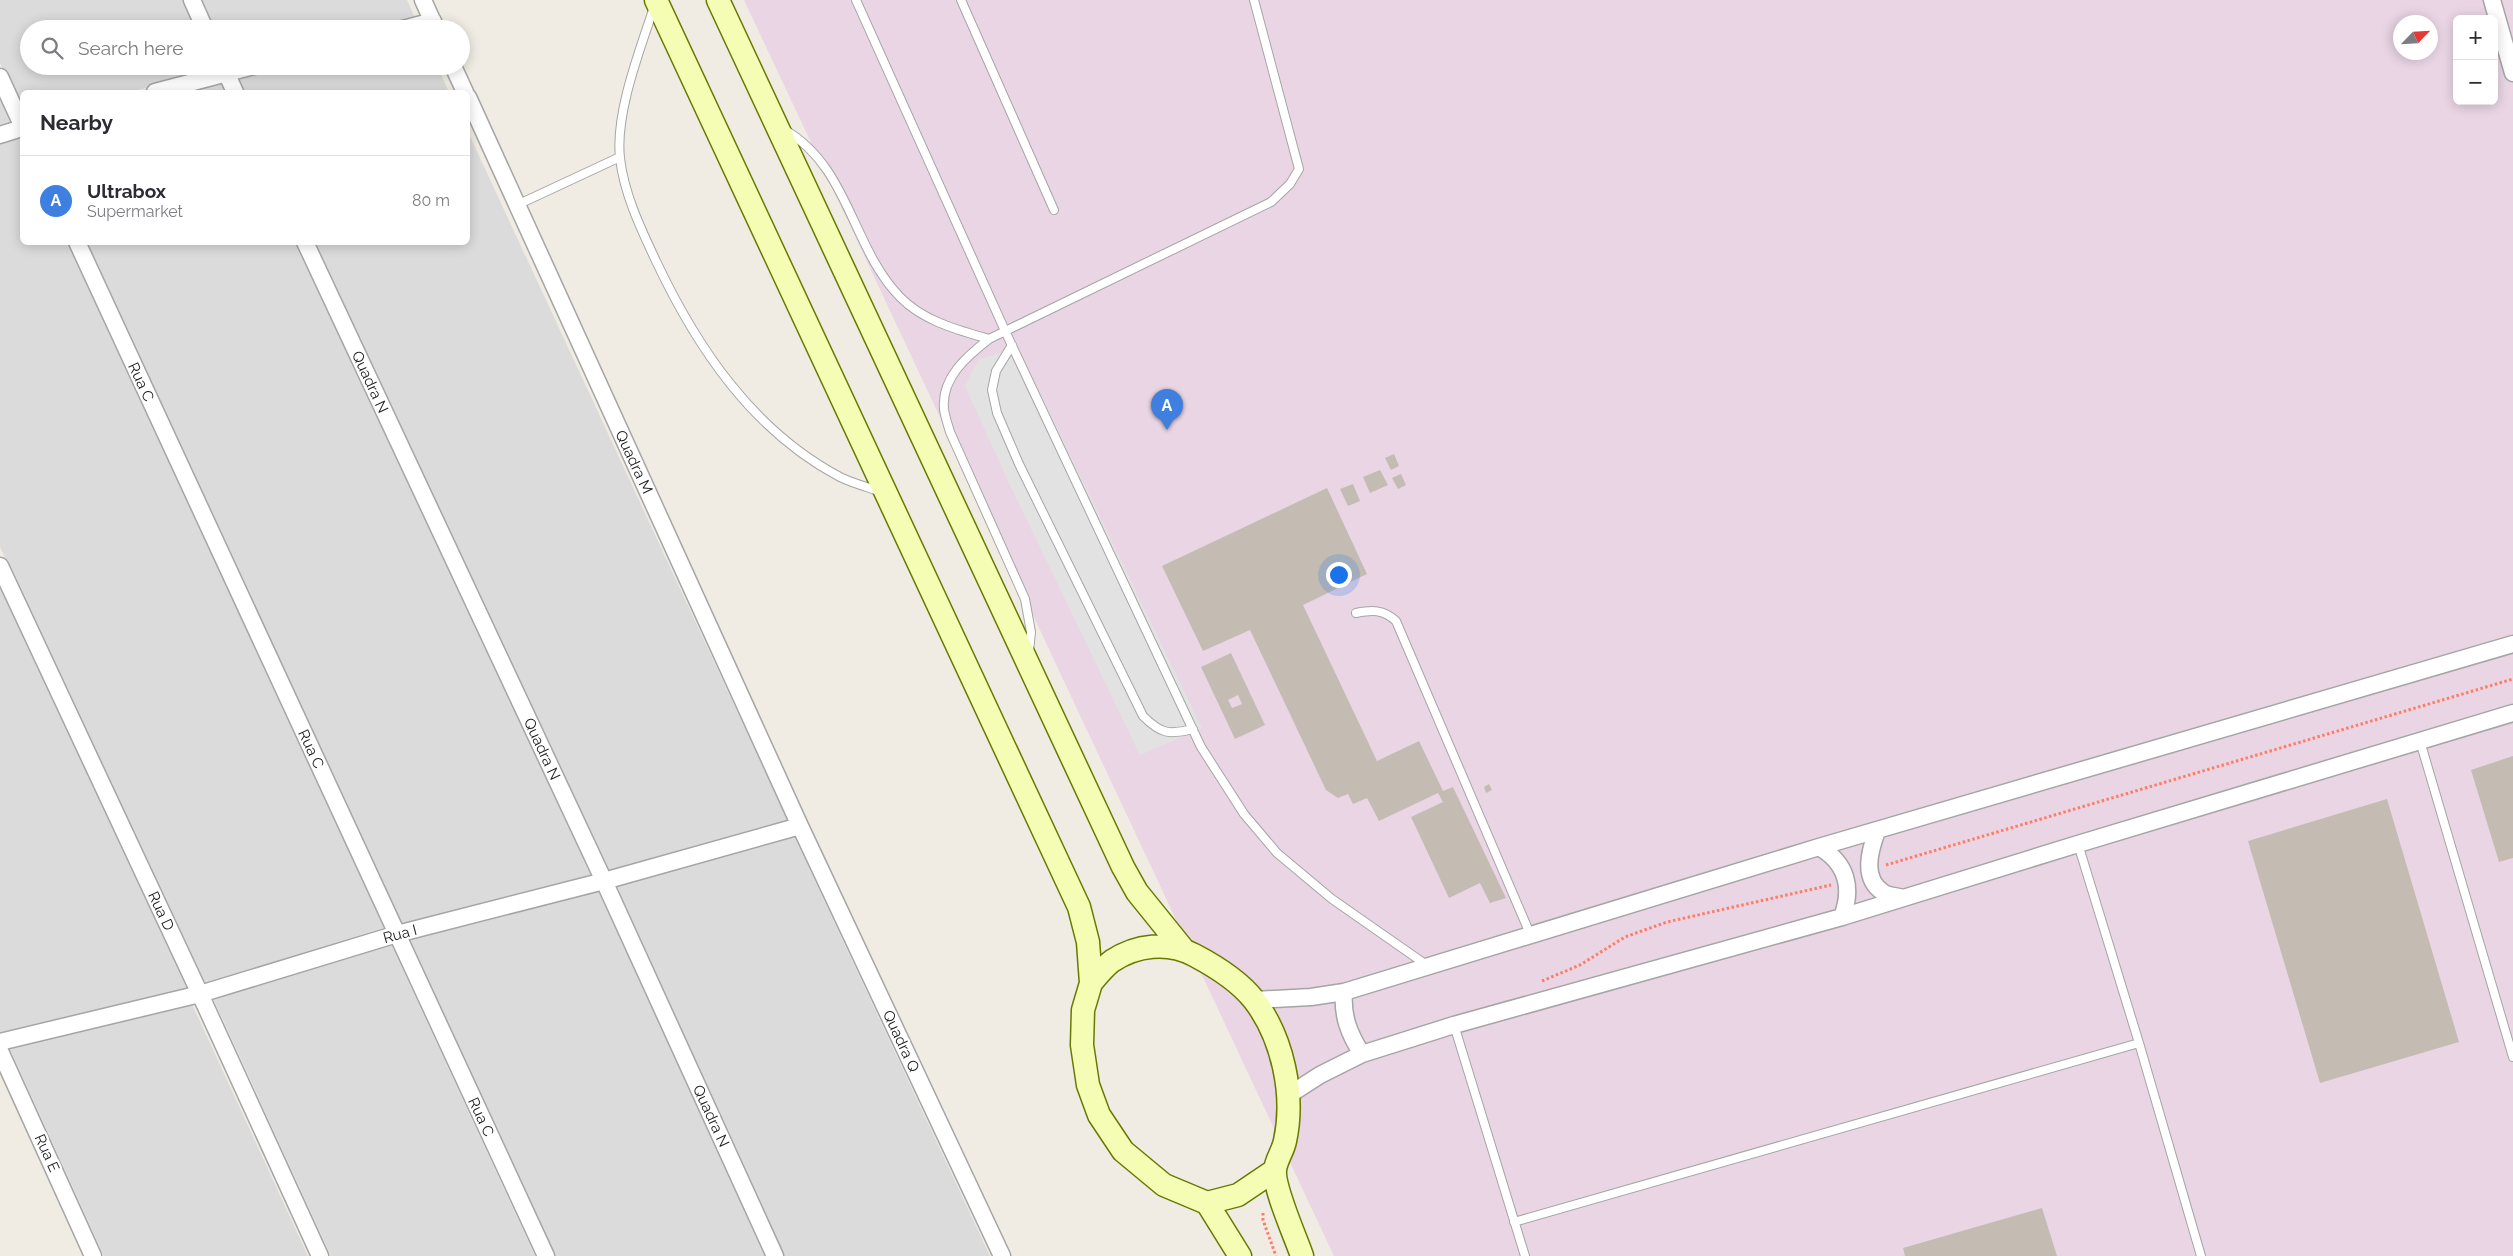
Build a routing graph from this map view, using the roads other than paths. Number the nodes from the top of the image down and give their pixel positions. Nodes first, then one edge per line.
1 (192, 0) edge
2 (423, 0) edge
3 (656, 0) edge
4 (718, 0) edge
5 (856, 0) edge
6 (961, 0) edge
7 (1254, 0) edge
8 (2492, 0) edge
9 (201, 20) edge
10 (433, 20) edge
11 (2513, 73) edge
12 (208, 75) edge
13 (226, 75) edge
14 (457, 75) edge
15 (0, 76) edge
16 (161, 90) edge
17 (234, 90) edge
18 (464, 90) edge
19 (470, 101) edge
20 (20, 121) edge
21 (775, 124) junction
22 (20, 127) edge
23 (0, 135) edge
24 (620, 157) junction
25 (517, 205) junction
26 (1054, 210) dead end
27 (78, 245) edge
28 (306, 245) edge
29 (1006, 333) junction
30 (989, 340) junction
31 (1012, 345) junction
32 (886, 494) junction
33 (0, 566) edge
34 (1356, 613) dead end
35 (2513, 644) edge
36 (1027, 666) junction
37 (2513, 713) edge
38 (1193, 729) junction
39 (2420, 741) junction
40 (800, 826) junction
41 (1877, 831) junction
42 (2078, 844) junction
43 (1819, 847) junction
44 (604, 881) junction
45 (1903, 898) junction
46 (1842, 917) junction
47 (397, 934) junction
48 (1531, 936) junction
49 (1183, 949) junction
50 (1430, 967) junction
51 (1091, 983) junction
52 (1344, 992) junction
53 (200, 994) junction
54 (1254, 1000) junction
55 (1454, 1026) junction
56 (0, 1042) edge
57 (2139, 1043) junction
58 (0, 1051) edge
59 (1362, 1054) junction
60 (2513, 1056) edge
61 (1289, 1095) junction
62 (1274, 1170) junction
63 (1207, 1203) junction
64 (1514, 1222) junction
65 (93, 1256) edge
66 (320, 1256) edge
67 (546, 1256) edge
68 (775, 1256) edge
69 (1002, 1256) edge
70 (1240, 1256) edge
71 (1302, 1256) edge
72 (1524, 1256) edge
73 (2201, 1256) edge

1 - 9 street
2 - 10 street
3 - 24 lane
3 - 32 main road
4 - 21 main road
5 - 29 lane
6 - 26 lane
7 - 29 lane
8 - 11 street
12 - 16 street
13 - 17 street
14 - 18 street
15 - 20 street
19 - 25 street, Quadra M
21 - 30 lane
21 - 36 main road
22 - 23 street
24 - 25 lane
24 - 32 lane
25 - 40 street, Quadra M
27 - 47 street, Rua C
28 - 44 street, Quadra N
29 - 30 lane
29 - 31 lane
30 - 36 lane
31 - 38 lane
31 - 38 lane
32 - 51 main road
33 - 53 street, Rua D
34 - 48 lane
35 - 41 street
36 - 49 main road
37 - 39 street
38 - 50 lane
39 - 42 street
39 - 60 lane
40 - 44 street, Rua I
40 - 69 street, Quadra Q
41 - 43 street
41 - 45 street
42 - 45 street
42 - 57 lane
43 - 46 street
43 - 48 street
44 - 47 street, Rua I
44 - 68 street, Quadra N
45 - 46 street
46 - 55 street
47 - 53 street, Rua I
47 - 67 street, Rua C
48 - 50 street
49 - 51 main road
49 - 54 main road
50 - 52 street
51 - 63 main road
52 - 54 street
52 - 59 street
53 - 56 street, Rua I
53 - 66 street, Rua D
54 - 61 main road
55 - 59 street
55 - 64 lane
57 - 64 lane
57 - 73 lane
58 - 65 street, Rua E
59 - 61 street
61 - 62 main road
62 - 63 main road
62 - 71 main road
63 - 70 main road
64 - 72 lane

